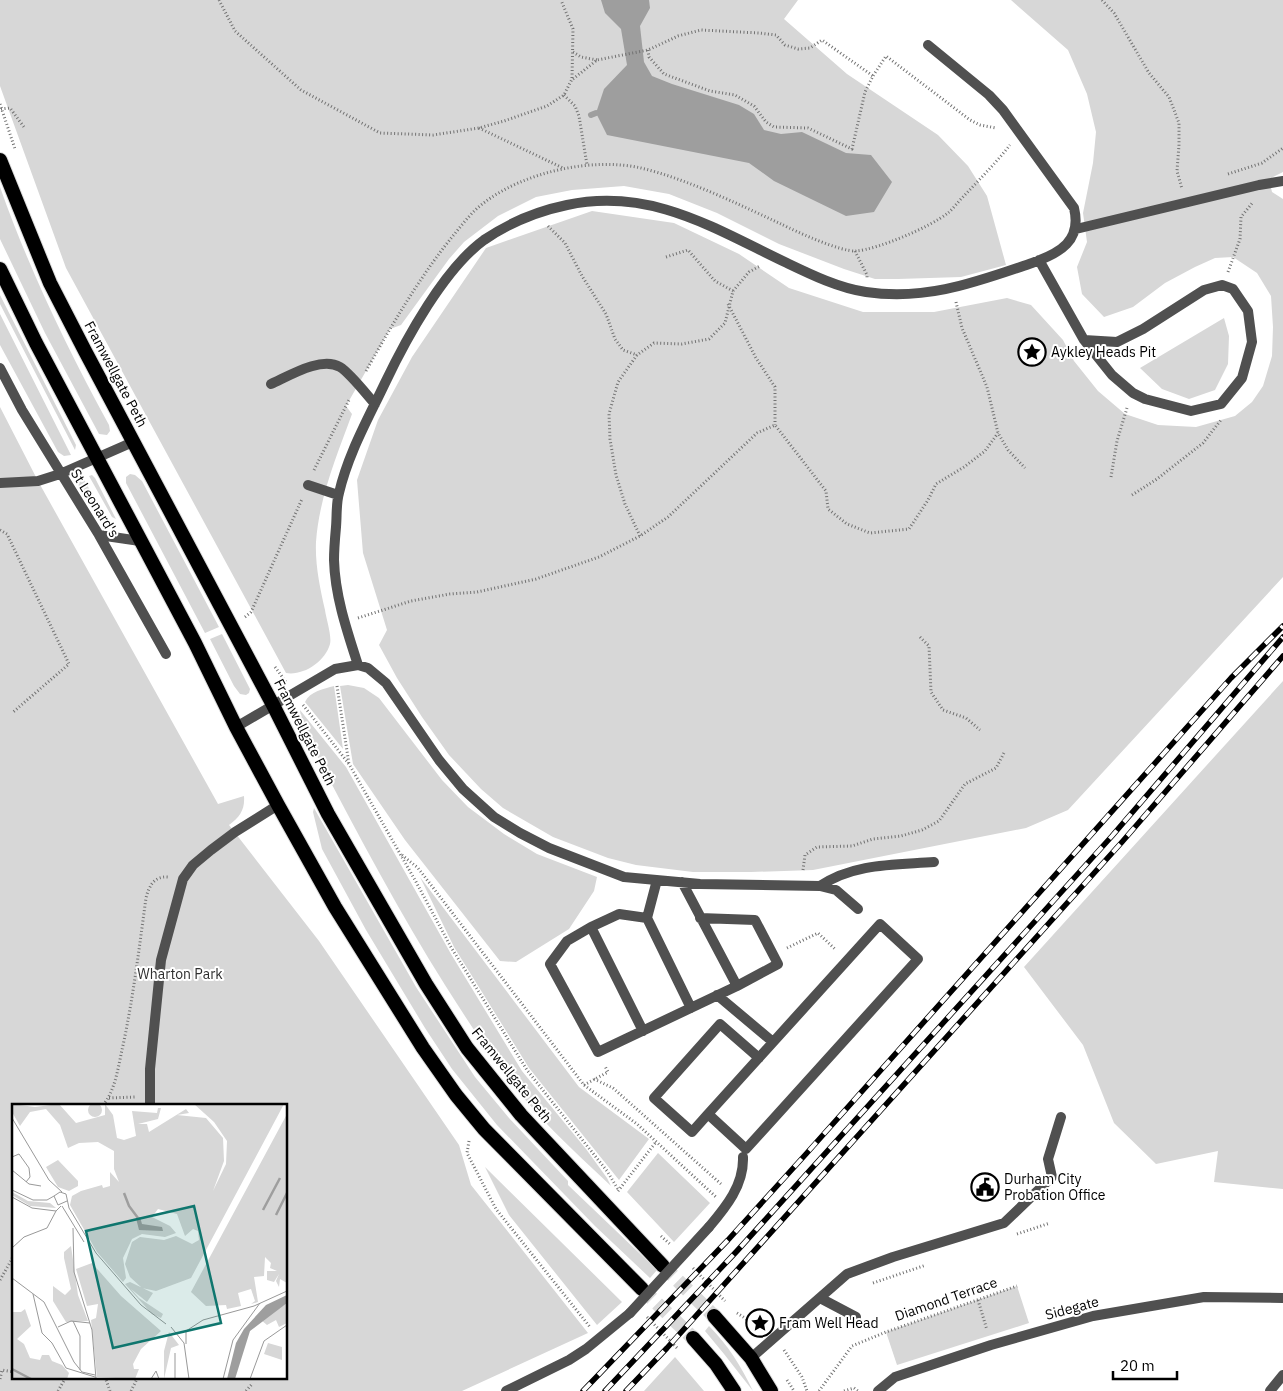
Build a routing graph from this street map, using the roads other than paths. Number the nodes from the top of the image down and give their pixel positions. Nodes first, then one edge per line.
1 (928, 45) dead end
2 (0, 160) edge
3 (1283, 181) edge
4 (1076, 229) junction
5 (1039, 260) junction
6 (0, 269) edge
7 (1084, 340) junction
8 (0, 368) edge
9 (271, 384) dead end
10 (375, 404) junction
11 (133, 442) junction
12 (96, 458) junction
13 (60, 474) junction
14 (0, 483) edge
15 (308, 485) road end
16 (338, 495) junction
17 (99, 535) junction
18 (140, 541) junction
19 (166, 654) dead end
20 (358, 665) junction
21 (273, 705) junction
22 (236, 727) junction
23 (278, 805) junction
24 (934, 862) dead end
25 (657, 880) junction
26 (682, 882) junction
27 (820, 886) junction
28 (858, 909) dead end
29 (647, 918) junction
30 (700, 918) junction
31 (591, 928) junction
32 (736, 986) junction
33 (717, 995) junction
34 (691, 1008) junction
35 (644, 1031) junction
36 (773, 1042) junction
37 (759, 1058) junction
38 (150, 1104) edge
39 (708, 1114) junction
40 (1061, 1117) dead end
41 (743, 1157) dead end
42 (663, 1266) tunnel mouth
43 (642, 1289) tunnel mouth
44 (820, 1298) junction
45 (1283, 1298) edge
46 (714, 1316) tunnel mouth
47 (856, 1317) dead end
48 (693, 1338) tunnel mouth
49 (750, 1358) junction
50 (1283, 1375) edge
51 (506, 1391) edge
52 (734, 1391) edge
53 (770, 1391) edge
54 (878, 1391) edge
55 (1270, 1391) edge

1 - 4 street
2 - 11 highway, Framwellgate Peth
3 - 4 street
4 - 5 street
5 - 7 street
5 - 10 street
6 - 12 highway
7 - 7 street
8 - 13 street, St Leonard's
9 - 10 street
10 - 16 street
11 - 12 street
11 - 21 highway, Framwellgate Peth
12 - 13 street
12 - 18 highway
13 - 14 street
13 - 17 street, St Leonard's
15 - 16 street
16 - 20 street
17 - 18 street
17 - 19 street, St Leonard's
18 - 22 highway
20 - 21 street
20 - 25 street
21 - 22 street
21 - 42 highway, Framwellgate Peth
22 - 23 highway
23 - 38 street
23 - 43 highway
24 - 27 street
25 - 26 street
25 - 29 street
26 - 27 street
26 - 30 street
27 - 28 street
29 - 31 street
29 - 34 street
30 - 32 street
30 - 32 street
31 - 35 street
31 - 35 street
32 - 33 street
33 - 34 street
33 - 36 street
34 - 35 street
36 - 37 street
36 - 39 street
37 - 39 street
37 - 39 street
40 - 44 street
41 - 51 street, bridge
44 - 47 street
44 - 49 street
45 - 54 street, Sidegate
46 - 49 highway
48 - 52 highway
49 - 53 highway
50 - 55 street

